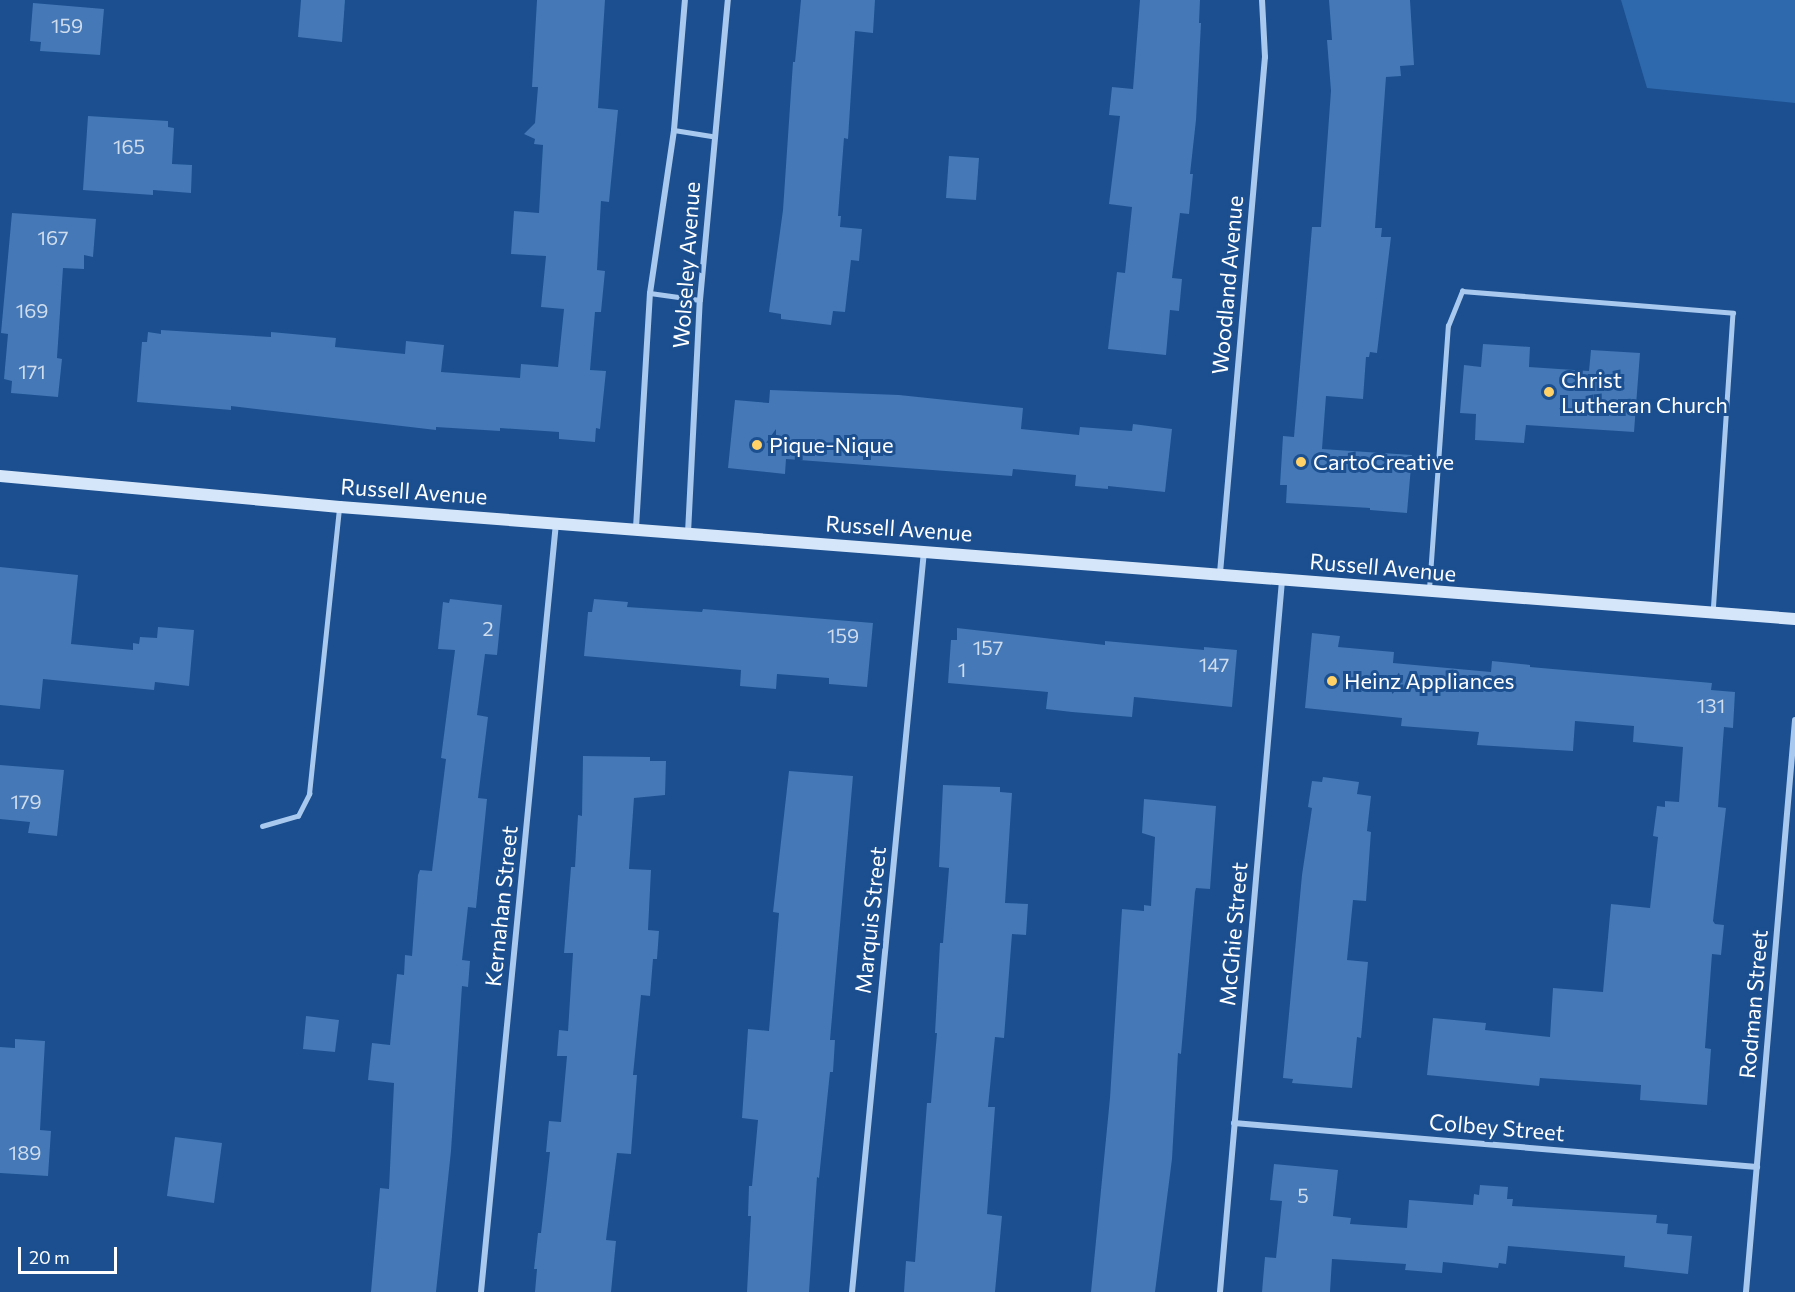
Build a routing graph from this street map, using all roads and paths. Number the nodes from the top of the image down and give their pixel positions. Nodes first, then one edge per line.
1 (685, 0) edge
2 (728, 0) edge
3 (1262, 0) edge
4 (674, 130) junction
5 (713, 136) junction
6 (650, 293) junction
7 (700, 300) junction
8 (0, 476) edge
9 (339, 507) junction
10 (556, 523) junction
11 (636, 528) junction
12 (688, 533) junction
13 (924, 550) junction
14 (1220, 573) junction
15 (1282, 580) junction
16 (1428, 592) junction
17 (1713, 612) junction
18 (1795, 619) edge
19 (1795, 720) edge
20 (262, 826) dead end
21 (1234, 1123) junction
22 (1757, 1167) junction
23 (481, 1292) edge
24 (852, 1292) edge
25 (1220, 1292) edge
26 (1746, 1292) edge

1 - 4 street, Wolseley Avenue
2 - 5 street, Wolseley Avenue
3 - 14 street, Woodland Avenue
4 - 5 lane
4 - 6 street, Wolseley Avenue
5 - 7 street, Wolseley Avenue
6 - 7 lane
6 - 11 street, Wolseley Avenue
7 - 12 street, Wolseley Avenue
8 - 9 street, Russell Avenue
9 - 10 street, Russell Avenue
9 - 20 lane
10 - 11 street, Russell Avenue
10 - 23 street, Kernahan Street
11 - 12 street, Russell Avenue
12 - 13 street, Russell Avenue
13 - 14 street, Russell Avenue
13 - 24 street, Marquis Street
14 - 15 street, Russell Avenue
15 - 16 street, Russell Avenue
15 - 21 street, McGhie Street
16 - 17 street, Russell Avenue
16 - 17 lane
17 - 18 street, Russell Avenue
19 - 22 street, Rodman Street
21 - 22 street, Colbey Street
21 - 25 street, McGhie Street
22 - 26 street, Rodman Street

